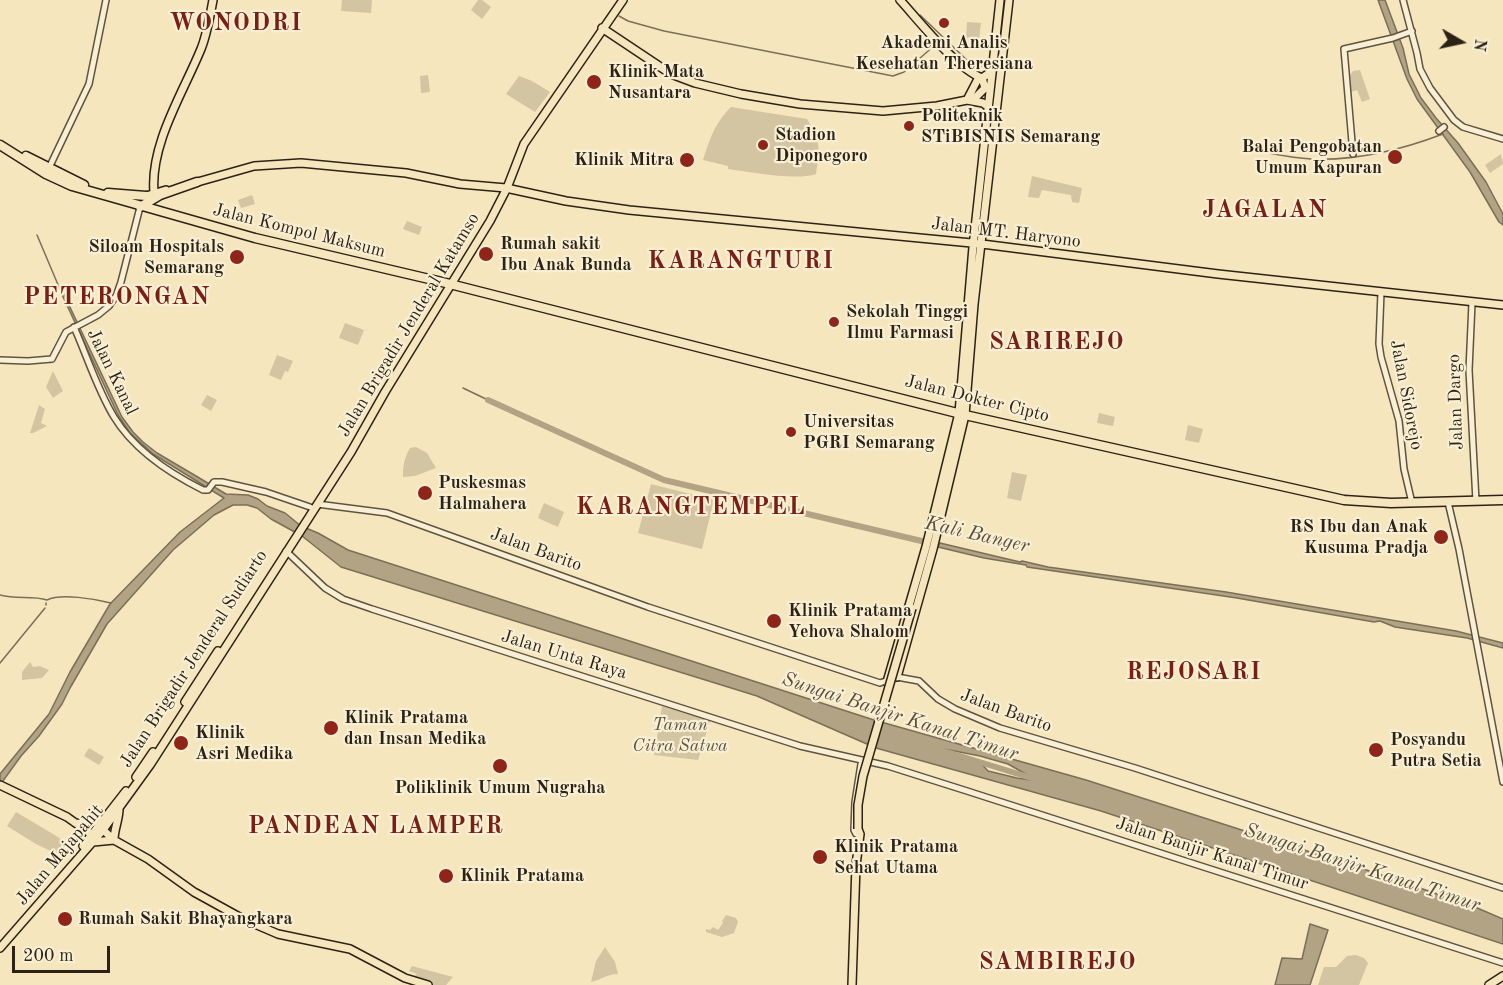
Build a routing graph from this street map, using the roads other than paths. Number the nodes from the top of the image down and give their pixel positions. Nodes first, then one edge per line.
1 (106, 0) edge
2 (213, 0) edge
3 (624, 0) edge
4 (900, 0) edge
5 (1000, 0) edge
6 (1009, 0) edge
7 (1402, 0) edge
8 (601, 31) junction
9 (1412, 31) junction
10 (991, 72) junction
11 (981, 78) junction
12 (987, 88) junction
13 (970, 100) junction
14 (987, 106) junction
15 (1503, 139) edge
16 (0, 140) edge
17 (0, 145) edge
18 (1353, 154) dead end
19 (47, 171) junction
20 (197, 182) joint
21 (507, 188) junction
22 (123, 195) junction
23 (150, 200) junction
24 (140, 207) junction
25 (984, 228) junction
26 (974, 241) junction
27 (982, 244) junction
28 (990, 245) junction
29 (450, 286) junction
30 (1381, 292) junction
31 (1472, 303) junction
32 (1503, 305) edge
33 (75, 326) junction
34 (0, 360) edge
35 (962, 414) junction
36 (370, 418) junction
37 (1503, 500) edge
38 (1476, 501) junction
39 (1448, 502) junction
40 (1412, 503) junction
41 (336, 507) junction
42 (314, 509) junction
43 (290, 543) junction
44 (286, 551) junction
45 (913, 605) junction
46 (897, 677) junction
47 (887, 682) junction
48 (190, 699) junction
49 (860, 762) junction
50 (873, 766) junction
51 (1503, 782) edge
52 (0, 785) edge
53 (119, 809) junction
54 (105, 819) junction
55 (76, 824) junction
56 (101, 828) junction
57 (858, 832) junction
58 (94, 838) junction
59 (114, 840) junction
60 (84, 844) junction
61 (1503, 888) edge
62 (43, 896) junction
63 (0, 941) edge
64 (0, 948) edge
65 (1503, 963) edge
66 (1503, 976) edge
67 (1503, 980) edge
68 (428, 985) edge
69 (852, 985) edge
70 (1489, 985) edge
71 (1496, 985) edge

1 - 19 street
2 - 23 main road
3 - 8 main road, Jalan Brigadir Jenderal Katamso
4 - 11 main road
5 - 10 main road
6 - 25 main road
7 - 9 street
8 - 13 main road
8 - 21 main road, Jalan Brigadir Jenderal Katamso
9 - 15 street
9 - 18 street
10 - 11 main road
10 - 12 main road
11 - 12 main road
11 - 13 main road
12 - 13 main road
12 - 14 main road
13 - 14 main road
14 - 26 main road
16 - 19 highway
17 - 19 highway
19 - 22 highway
19 - 24 highway, Jalan Kompol Maksum
20 - 21 main road, Jalan MT. Haryono
20 - 23 highway
21 - 26 main road, Jalan MT. Haryono
21 - 29 main road, Jalan Brigadir Jenderal Katamso
22 - 23 highway
22 - 24 highway
23 - 24 highway, Jalan Kompol Maksum
23 - 29 highway, Jalan Kompol Maksum
24 - 33 street
25 - 27 main road
25 - 28 main road
26 - 27 main road, Jalan MT. Haryono
26 - 35 main road
27 - 28 main road, Jalan MT. Haryono
27 - 35 main road
28 - 30 main road, Jalan MT. Haryono
29 - 35 highway, Jalan Dokter Cipto
29 - 36 main road, Jalan Brigadir Jenderal Katamso
30 - 31 main road, Jalan MT. Haryono
30 - 40 street, Jalan Sidorejo
31 - 32 main road, Jalan MT. Haryono
31 - 38 street, Jalan Dargo
33 - 34 street
33 - 42 street, Jalan Kanal
35 - 40 highway, Jalan Dokter Cipto
35 - 45 main road
36 - 42 main road, Jalan Brigadir Jenderal Katamso
36 - 42 main road, Jalan Brigadir Jenderal Katamso
37 - 38 highway, Jalan Dokter Cipto
38 - 39 highway, Jalan Dokter Cipto
39 - 40 highway, Jalan Dokter Cipto
39 - 51 street
41 - 42 street
41 - 42 street, Jalan Kanal
41 - 47 street, Jalan Barito
42 - 43 main road, Jalan Brigadir Jenderal Sudiarto
43 - 44 main road, Jalan Brigadir Jenderal Sudiarto
43 - 48 main road, Jalan Brigadir Jenderal Sudiarto
44 - 48 main road, Jalan Brigadir Jenderal Sudiarto
44 - 49 street, Jalan Unta Raya
45 - 46 main road
45 - 47 main road
45 - 57 main road, bridge
46 - 47 street
46 - 61 street, Jalan Barito
48 - 53 main road, Jalan Brigadir Jenderal Sudiarto
48 - 54 main road, Jalan Brigadir Jenderal Sudiarto
49 - 50 street, Jalan Unta Raya
49 - 57 street
50 - 57 street
50 - 65 street, Jalan Banjir Kanal Timur
52 - 55 main road
53 - 56 main road, Jalan Majapahit
53 - 59 main road
54 - 55 main road
54 - 56 main road, Jalan Majapahit
55 - 58 main road
55 - 60 main road
56 - 58 main road, Jalan Majapahit
56 - 59 main road
57 - 69 main road
58 - 59 main road
58 - 60 main road, Jalan Majapahit
58 - 62 main road, Jalan Majapahit
59 - 68 main road
60 - 62 main road, Jalan Majapahit
62 - 63 main road, Jalan Majapahit
62 - 64 main road, Jalan Majapahit
66 - 70 main road
67 - 71 main road

